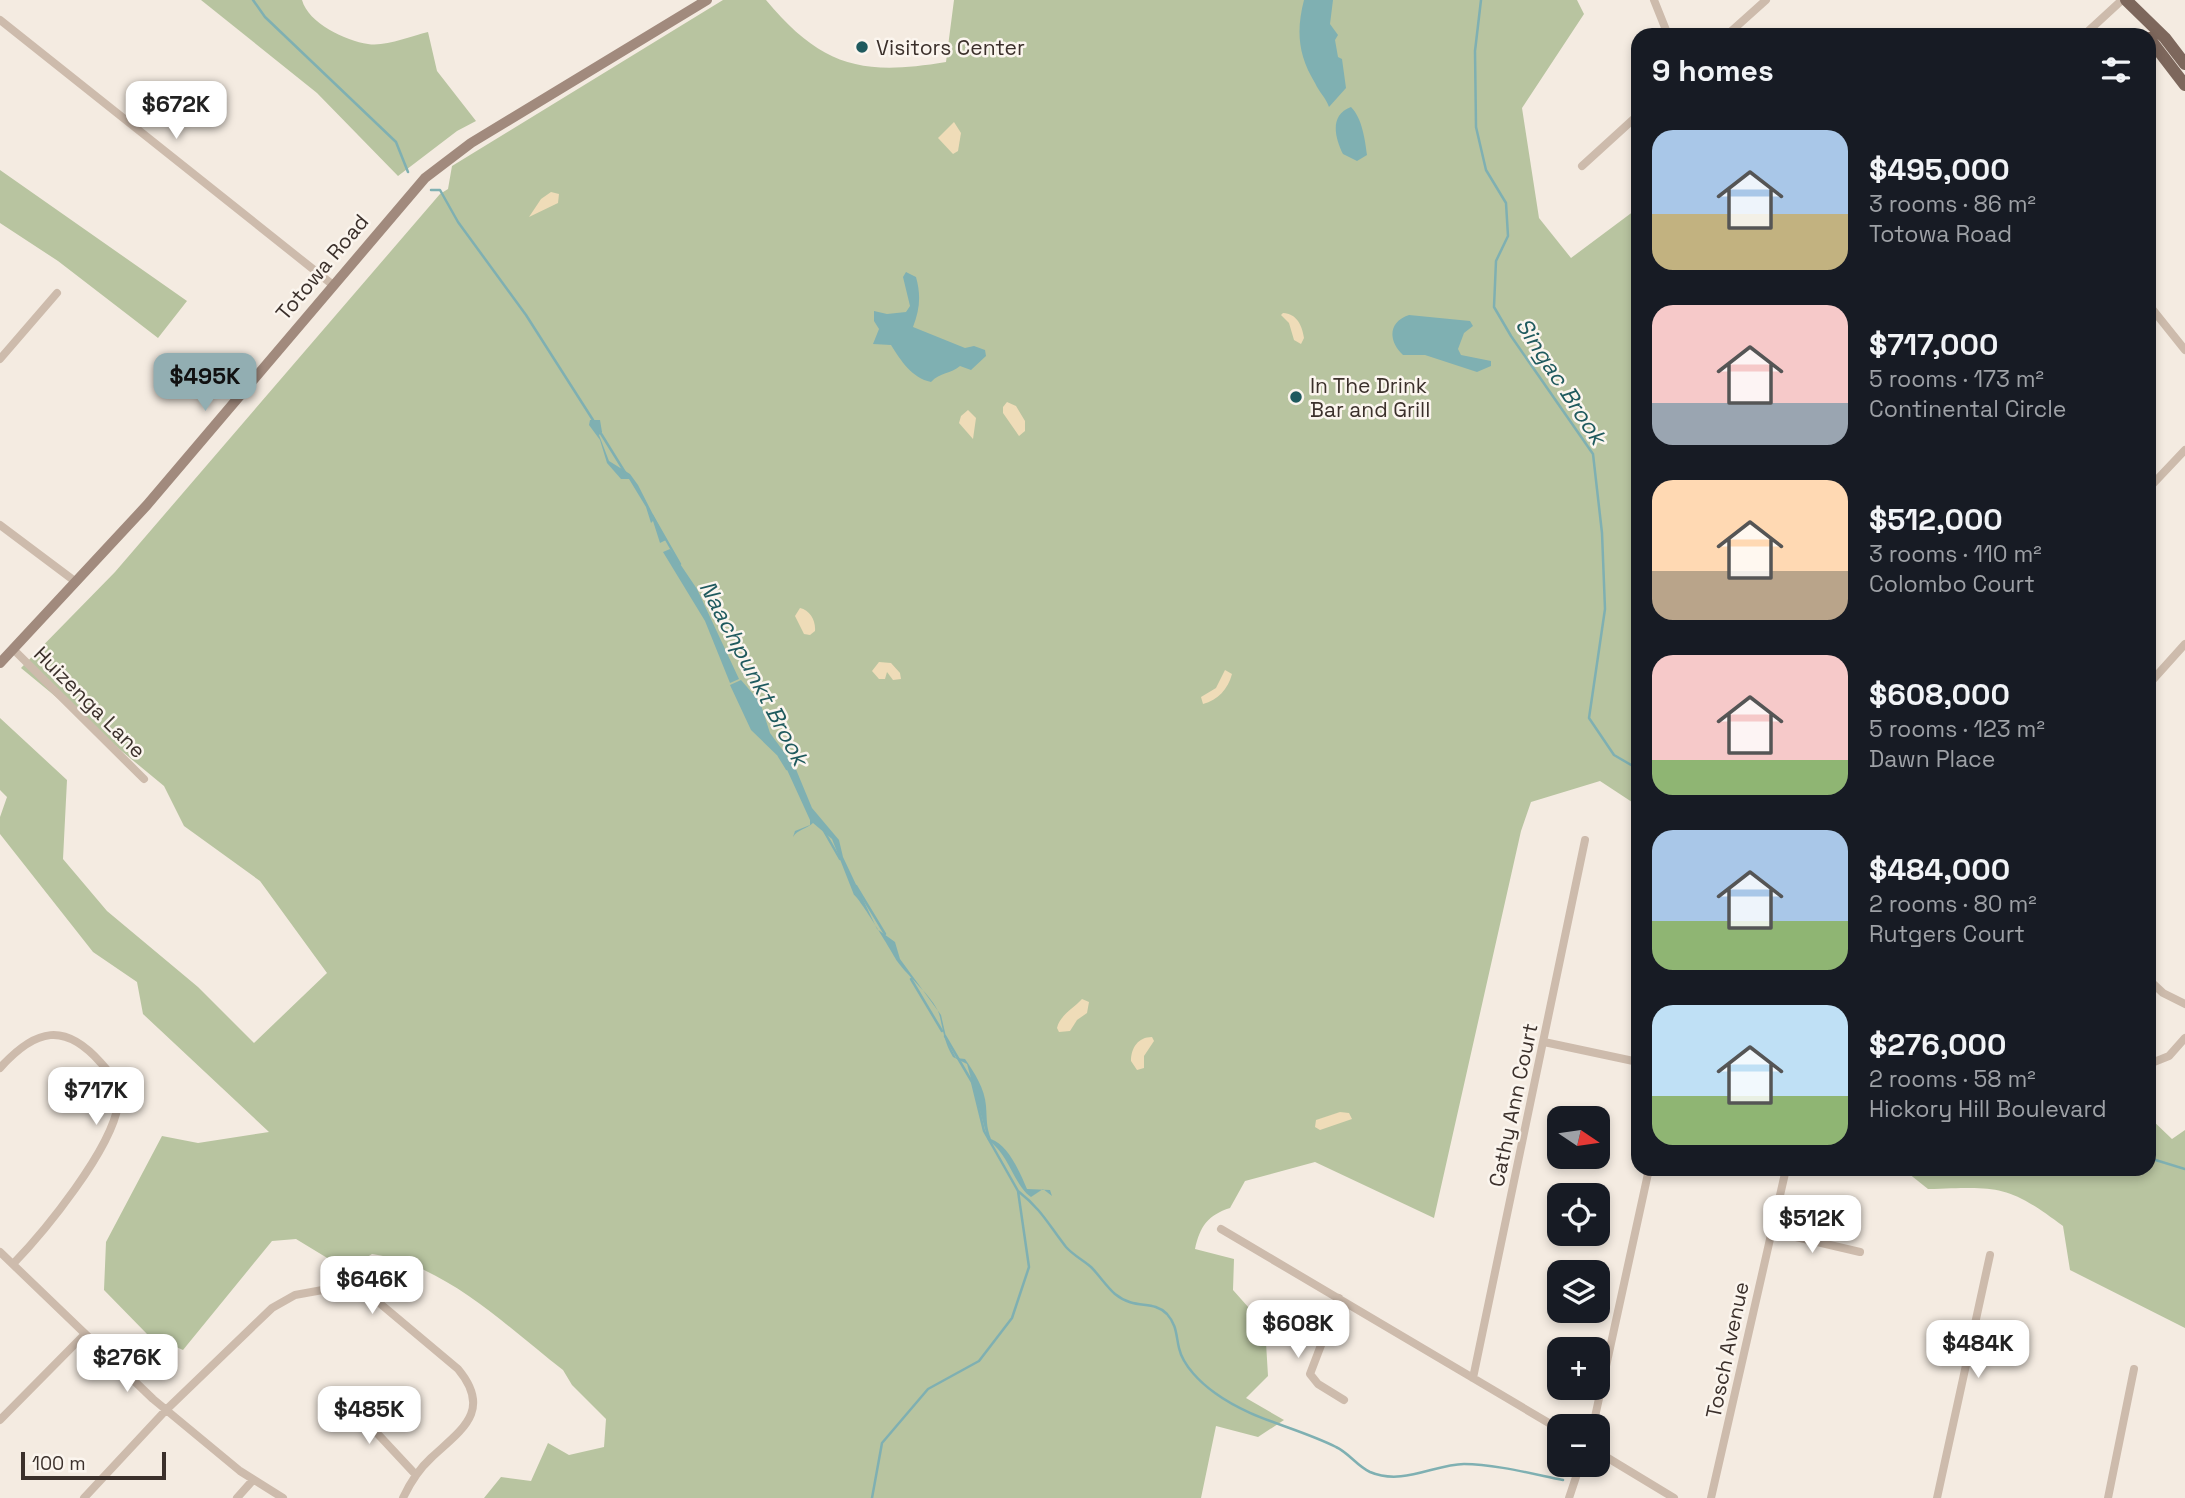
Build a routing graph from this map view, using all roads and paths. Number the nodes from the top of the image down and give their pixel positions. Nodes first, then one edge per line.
1 (707, 0) edge
2 (1654, 0) edge
3 (1766, 0) edge
4 (2124, 0) edge
5 (0, 20) edge
6 (1665, 28) edge
7 (1735, 28) edge
8 (2092, 28) edge
9 (2142, 28) edge
10 (2154, 28) edge
11 (2156, 30) edge
12 (2156, 47) edge
13 (2185, 64) edge
14 (2185, 85) edge
15 (1631, 121) edge
16 (1582, 166) dead end
17 (333, 285) junction
18 (57, 293) dead end
19 (2156, 314) edge
20 (2185, 350) edge
21 (0, 359) edge
22 (2185, 450) edge
23 (2156, 481) edge
24 (0, 525) edge
25 (76, 582) junction
26 (2185, 645) edge
27 (13, 649) junction
28 (0, 663) edge
29 (2156, 676) edge
30 (144, 779) dead end
31 (1585, 840) dead end
32 (2156, 986) edge
33 (2185, 1004) edge
34 (2185, 1038) edge
35 (1544, 1042) junction
36 (1631, 1061) edge
37 (2156, 1061) edge
38 (0, 1068) edge
39 (1647, 1176) edge
40 (1784, 1176) edge
41 (1221, 1229) dead end
42 (1770, 1231) junction
43 (0, 1252) edge
44 (1860, 1252) dead end
45 (1990, 1255) dead end
46 (13, 1265) junction
47 (1339, 1298) junction
48 (85, 1334) junction
49 (2134, 1369) dead end
50 (1473, 1378) junction
51 (1344, 1400) dead end
52 (329, 1404) dead end
53 (166, 1410) junction
54 (1596, 1414) edge
55 (0, 1420) edge
56 (1547, 1422) edge
57 (1610, 1459) edge
58 (416, 1475) junction
59 (1576, 1477) edge
60 (253, 1480) junction
61 (84, 1498) edge
62 (237, 1498) edge
63 (283, 1498) edge
64 (403, 1498) edge
65 (1569, 1498) edge
66 (1674, 1498) edge
67 (1712, 1498) edge
68 (1937, 1498) edge
69 (2108, 1498) edge

1 - 17 main road, Totowa Road
2 - 6 street
3 - 7 street
4 - 8 street
4 - 9 main road
4 - 10 main road
5 - 17 street
11 - 13 main road
12 - 14 main road
15 - 16 street
17 - 25 main road, Totowa Road
18 - 21 street
19 - 20 street
22 - 23 street
24 - 25 street
25 - 27 main road, Totowa Road
26 - 29 street
27 - 28 main road, Totowa Road
27 - 30 street, Huizenga Lane
31 - 35 street, Cathy Ann Court
32 - 33 street
34 - 37 street
35 - 36 street
35 - 50 street, Cathy Ann Court
38 - 46 street
39 - 54 street
40 - 42 street, Tosch Avenue
41 - 47 street
42 - 44 street
42 - 67 street, Tosch Avenue
43 - 46 street
45 - 68 street
46 - 48 street
47 - 50 street
47 - 51 street
48 - 53 street
48 - 55 street
49 - 69 street
50 - 56 street
52 - 58 street
53 - 58 street
53 - 60 street
53 - 61 street
57 - 66 street
58 - 64 street
59 - 65 street
60 - 62 street
60 - 63 street

